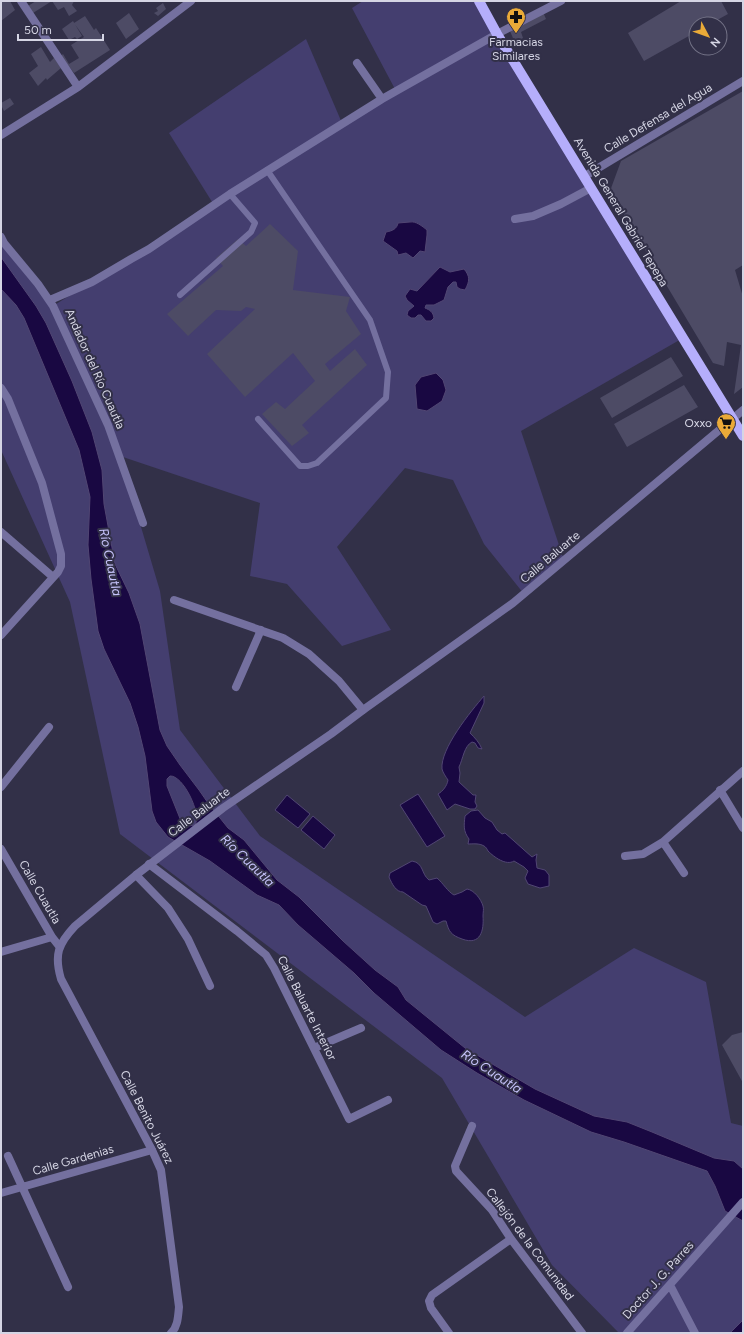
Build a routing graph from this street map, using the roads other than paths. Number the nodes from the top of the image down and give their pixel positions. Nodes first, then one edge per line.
1 (22, 1) edge
2 (191, 1) edge
3 (479, 1) edge
4 (561, 1) edge
5 (498, 34) junction
6 (357, 63) dead end
7 (743, 81) edge
8 (78, 87) junction
9 (382, 99) junction
10 (1, 135) edge
11 (267, 170) junction
12 (585, 176) junction
13 (591, 188) junction
14 (230, 194) junction
15 (515, 219) dead end
16 (1, 237) edge
17 (180, 295) dead end
18 (50, 300) junction
19 (1, 388) edge
20 (743, 410) edge
21 (258, 419) dead end
22 (733, 419) junction
23 (743, 436) edge
24 (144, 523) dead end
25 (1, 532) edge
26 (52, 577) junction
27 (174, 600) dead end
28 (261, 630) junction
29 (1, 635) edge
30 (236, 687) dead end
31 (363, 710) junction
32 (49, 727) dead end
33 (743, 771) edge
34 (1, 787) edge
35 (720, 790) junction
36 (743, 828) edge
37 (663, 842) junction
38 (1, 849) edge
39 (626, 856) dead end
40 (149, 864) junction
41 (684, 872) dead end
42 (136, 875) junction
43 (52, 937) junction
44 (59, 946) junction
45 (1, 952) edge
46 (210, 986) dead end
47 (361, 1028) dead end
48 (314, 1048) junction
49 (388, 1100) dead end
50 (472, 1126) dead end
51 (152, 1150) junction
52 (8, 1156) dead end
53 (23, 1186) junction
54 (1, 1193) edge
55 (743, 1202) edge
56 (511, 1239) junction
57 (670, 1285) junction
58 (68, 1287) dead end
59 (171, 1333) edge
60 (448, 1333) edge
61 (582, 1333) edge
62 (627, 1333) edge
63 (695, 1333) edge

1 - 8 street
2 - 8 street
3 - 5 main road, Avenida General Gabriel Tepepa
4 - 5 street
5 - 9 street
5 - 12 main road, Avenida General Gabriel Tepepa
6 - 9 street
7 - 12 street, Calle Defensa del Agua
8 - 10 street
9 - 11 street
11 - 14 street
11 - 21 lane
12 - 13 main road, Avenida General Gabriel Tepepa
13 - 15 street
13 - 22 main road, Avenida General Gabriel Tepepa
14 - 17 lane
14 - 18 street
16 - 18 street, Andador del Río Cuautla
18 - 24 street, Andador del Río Cuautla
19 - 26 street
20 - 22 street, Calle Baluarte
22 - 23 main road, Avenida General Gabriel Tepepa
22 - 31 street, Calle Baluarte
25 - 26 street
26 - 29 street
27 - 28 street
28 - 30 street
28 - 31 street
31 - 40 street, Calle Baluarte
32 - 34 street
33 - 35 street
35 - 36 street
35 - 37 street
37 - 39 street
37 - 41 street
38 - 43 street, Calle Cuautla
40 - 42 street, Calle Baluarte
40 - 48 street, Calle Baluarte Interior
42 - 44 street, Calle Baluarte
42 - 46 street
43 - 44 street, Calle Cuautla
43 - 45 street
44 - 51 street, Calle Benito Juárez
47 - 48 street
48 - 49 street, Calle Baluarte Interior
50 - 56 street, Callejón de la Comunidad
51 - 53 street, Calle Gardenias
51 - 59 street, Calle Benito Juárez
52 - 53 street
53 - 54 street, Calle Gardenias
53 - 58 street
55 - 57 street, Doctor J. G. Parres
56 - 60 street
56 - 61 street, Callejón de la Comunidad
57 - 62 street, Doctor J. G. Parres
57 - 63 street

